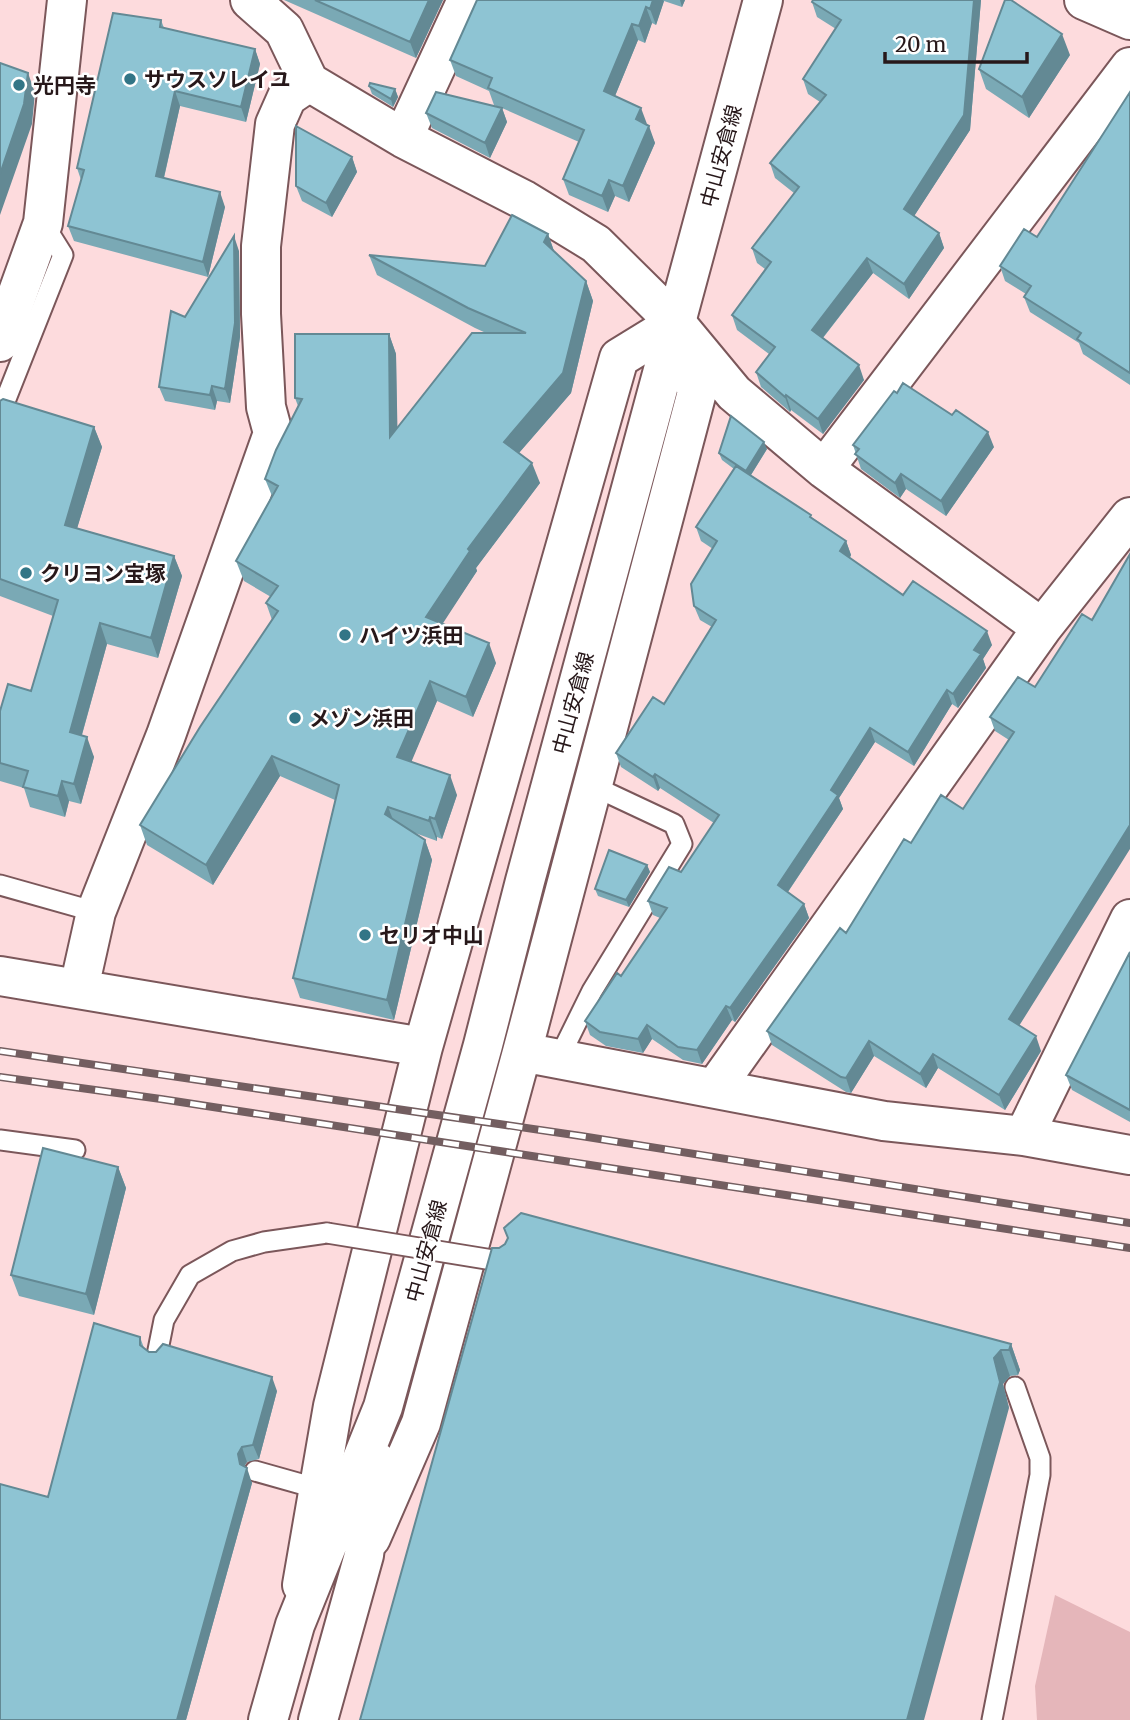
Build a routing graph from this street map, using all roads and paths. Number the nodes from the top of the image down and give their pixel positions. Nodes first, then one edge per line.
1 (67, 0) edge
2 (250, 0) edge
3 (467, 0) edge
4 (763, 0) edge
5 (1084, 0) edge
6 (1130, 20) edge
7 (1130, 68) edge
8 (309, 82) junction
9 (403, 138) junction
10 (43, 223) junction
11 (676, 323) junction
12 (2, 332) edge
13 (0, 414) edge
14 (824, 468) junction
15 (1130, 519) edge
16 (1042, 628) junction
17 (593, 786) junction
18 (0, 885) edge
19 (96, 912) junction
20 (1130, 919) edge
21 (0, 976) edge
22 (79, 988) junction
23 (423, 1047) junction
24 (540, 1055) junction
25 (715, 1088) junction
26 (1024, 1136) junction
27 (0, 1140) edge
28 (75, 1150) dead end
29 (1130, 1155) edge
30 (505, 1262) edge
31 (157, 1355) edge
32 (1015, 1387) dead end
33 (383, 1407) junction
34 (255, 1471) dead end
35 (319, 1489) junction
36 (364, 1555) junction
37 (295, 1625) junction
38 (268, 1720) edge
39 (318, 1720) edge
40 (992, 1720) edge

1 - 10 street
2 - 8 street
3 - 9 street
4 - 11 street, 中山安倉線
5 - 6 street
7 - 14 street
8 - 9 street
8 - 19 street
9 - 11 street
10 - 12 street
10 - 13 lane
11 - 14 street
11 - 17 street
11 - 23 street
11 - 33 street, 中山安倉線
14 - 16 street
15 - 16 street
16 - 25 street
17 - 24 street
17 - 24 lane
18 - 19 lane
19 - 22 street
20 - 26 street
21 - 22 street
22 - 23 street
23 - 35 street
24 - 25 street
24 - 36 street
25 - 26 street
26 - 29 street
27 - 28 lane
30 - 31 lane, bridge
32 - 40 lane
33 - 36 street, 中山安倉線
33 - 37 street, 中山安倉線
34 - 35 lane
35 - 37 street
36 - 39 street, 中山安倉線
37 - 38 street, 中山安倉線

